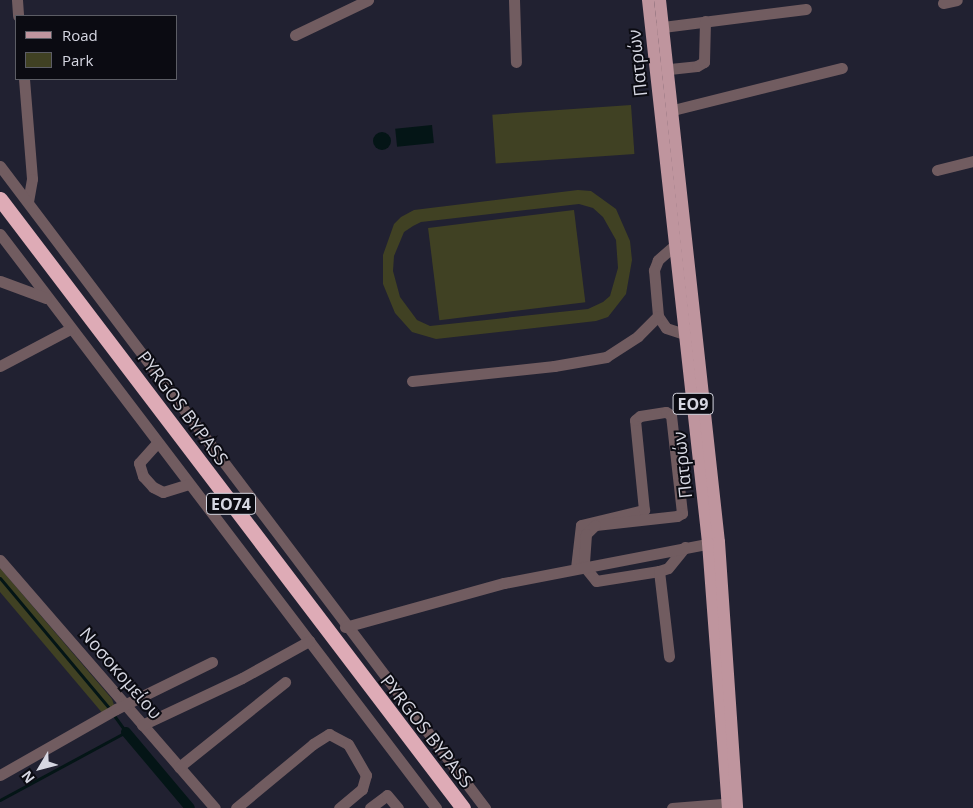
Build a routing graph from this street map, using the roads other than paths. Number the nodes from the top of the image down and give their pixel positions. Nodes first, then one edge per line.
1 (17, 0) edge
2 (368, 0) edge
3 (514, 0) edge
4 (648, 0) edge
5 (660, 0) edge
6 (956, 0) edge
7 (943, 3) dead end
8 (806, 8) dead end
9 (18, 15) edge
10 (705, 21) junction
11 (657, 28) junction
12 (295, 35) dead end
13 (516, 62) dead end
14 (842, 68) dead end
15 (662, 70) junction
16 (24, 80) edge
17 (673, 110) junction
18 (973, 161) edge
19 (0, 166) edge
20 (936, 170) dead end
21 (0, 199) edge
22 (28, 202) junction
23 (0, 234) edge
24 (675, 245) junction
25 (0, 281) edge
26 (46, 298) junction
27 (658, 316) junction
28 (70, 329) junction
29 (685, 334) junction
30 (0, 366) edge
31 (412, 381) dead end
32 (697, 393) junction
33 (157, 443) junction
34 (189, 484) junction
35 (714, 542) junction
36 (686, 547) junction
37 (0, 560) edge
38 (580, 567) junction
39 (659, 572) junction
40 (345, 627) junction
41 (309, 641) junction
42 (668, 656) dead end
43 (212, 662) dead end
44 (286, 682) dead end
45 (120, 706) junction
46 (142, 725) junction
47 (179, 767) junction
48 (0, 774) edge
49 (732, 806) edge
50 (215, 808) edge
51 (236, 808) edge
52 (339, 808) edge
53 (370, 808) edge
54 (398, 808) edge
55 (436, 808) edge
56 (463, 808) edge
57 (485, 808) edge
58 (672, 808) edge

1 - 9 street
2 - 12 street
3 - 13 street
4 - 11 main road, Πατρών / ΕΟ9
5 - 11 main road, Πατρών / ΕΟ9
6 - 7 street
8 - 10 street
10 - 11 street
10 - 15 street
11 - 15 main road, Πατρών / ΕΟ9
14 - 17 street
15 - 17 main road, Πατρών / ΕΟ9
15 - 24 main road, Πατρών / ΕΟ9
16 - 22 street
17 - 32 main road, Πατρών / ΕΟ9
18 - 20 street
19 - 22 street
21 - 56 highway, PYRGOS BYPASS / ΕΟ74
22 - 40 street
23 - 26 street
24 - 27 street
24 - 29 main road, Πατρών / ΕΟ9
25 - 26 street
26 - 28 street
27 - 29 street
27 - 31 street
28 - 30 street
28 - 33 street
29 - 32 main road, Πατρών / ΕΟ9
32 - 35 main road, Πατρών / ΕΟ9
33 - 34 street
33 - 34 street
34 - 41 street
35 - 36 street
35 - 49 main road, Πατρών / ΕΟ9
36 - 38 street
36 - 39 street
37 - 45 street, Νοσοκομείου
38 - 38 street
38 - 39 street
38 - 40 street
39 - 42 street
40 - 57 street
41 - 46 street
41 - 55 street
43 - 45 street
44 - 47 street
45 - 46 street, Νοσοκομείου
45 - 48 street
46 - 47 street, Νοσοκομείου
47 - 50 street, Νοσοκομείου
49 - 58 street
51 - 52 street
53 - 54 street

